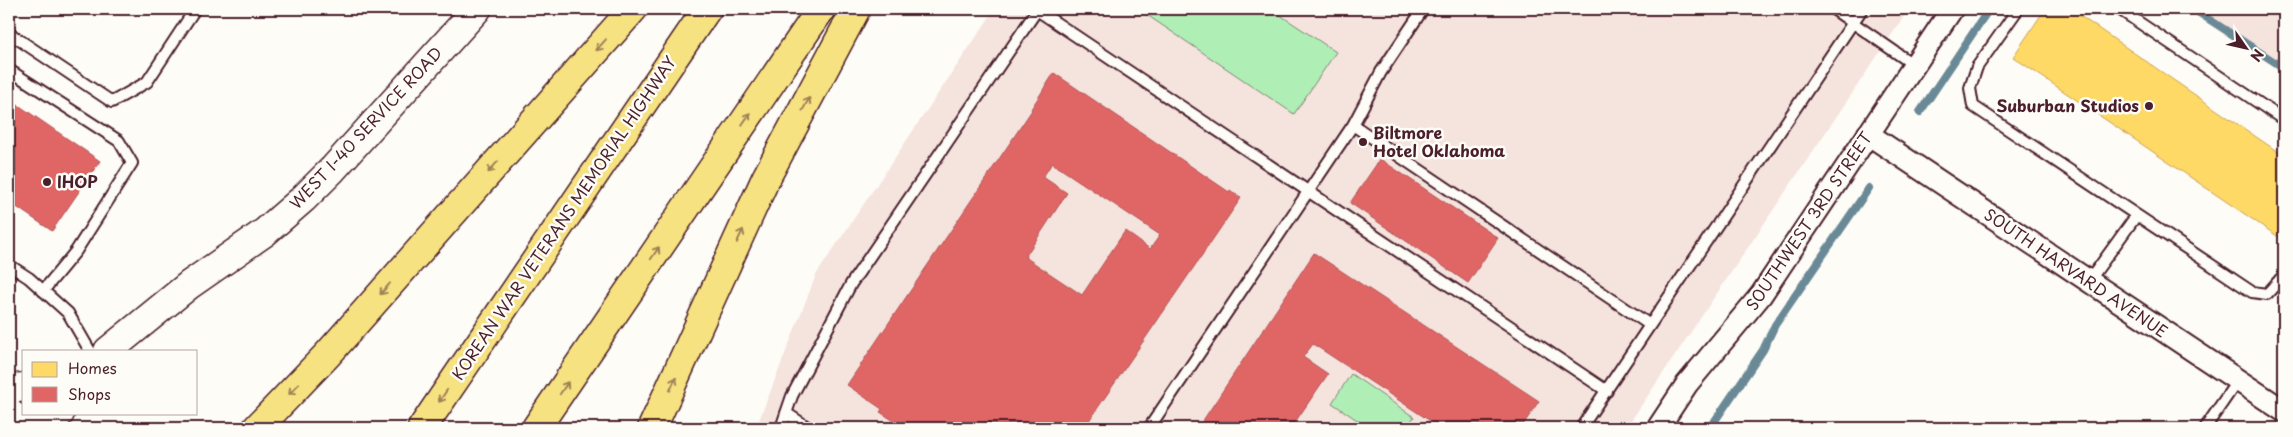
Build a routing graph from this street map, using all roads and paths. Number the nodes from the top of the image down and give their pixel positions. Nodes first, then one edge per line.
1 (195, 9) edge
2 (477, 9) edge
3 (633, 9) edge
4 (707, 9) edge
5 (821, 9) edge
6 (856, 9) edge
7 (1423, 9) edge
8 (1833, 9) edge
9 (1862, 9) edge
10 (1952, 9) edge
11 (2018, 9) edge
12 (2119, 9) edge
13 (1853, 23) junction
14 (9, 33) edge
15 (1914, 65) junction
16 (9, 70) edge
17 (2284, 120) edge
18 (1353, 125) junction
19 (1868, 134) junction
20 (1308, 192) junction
21 (2136, 216) junction
22 (9, 265) edge
23 (2284, 275) edge
24 (2089, 281) junction
25 (43, 290) junction
26 (1650, 325) junction
27 (89, 350) edge
28 (109, 350) edge
29 (2238, 380) junction
30 (22, 386) edge
31 (9, 389) edge
32 (1606, 391) junction
33 (2284, 411) edge
34 (9, 413) edge
35 (786, 413) junction
36 (59, 414) edge
37 (1585, 427) edge
38 (31, 428) edge
39 (41, 428) edge
40 (257, 428) edge
41 (422, 428) edge
42 (536, 428) edge
43 (652, 428) edge
44 (781, 428) edge
45 (808, 428) edge
46 (1149, 428) edge
47 (1658, 428) edge
48 (2205, 428) edge

1 - 14 lane
2 - 28 street, WEST I-40 SERVICE ROAD
3 -> 40 highway
4 -> 41 highway, KOREAN WAR VETERANS MEMORIAL HIGHWAY
42 -> 5 highway
43 -> 6 highway
7 - 18 lane
8 - 13 lane
9 - 13 lane
10 - 15 street, SOUTHWEST 3RD STREET
11 - 21 lane
12 - 17 lane
13 - 15 lane
13 - 26 lane
15 - 19 street, SOUTHWEST 3RD STREET
16 - 25 lane
18 - 20 lane
18 - 26 lane
19 - 24 street, SOUTH HARVARD AVENUE
19 - 47 street, SOUTHWEST 3RD STREET
20 - 32 lane
20 - 35 lane
20 - 46 lane
21 - 23 lane
21 - 24 lane
22 - 25 lane
24 - 29 street, SOUTH HARVARD AVENUE
25 - 27 lane
26 - 32 lane
29 - 33 street, SOUTH HARVARD AVENUE
29 - 48 lane
30 - 31 street
32 - 37 lane
34 - 38 street
35 - 44 lane
35 - 45 lane
36 - 39 street

